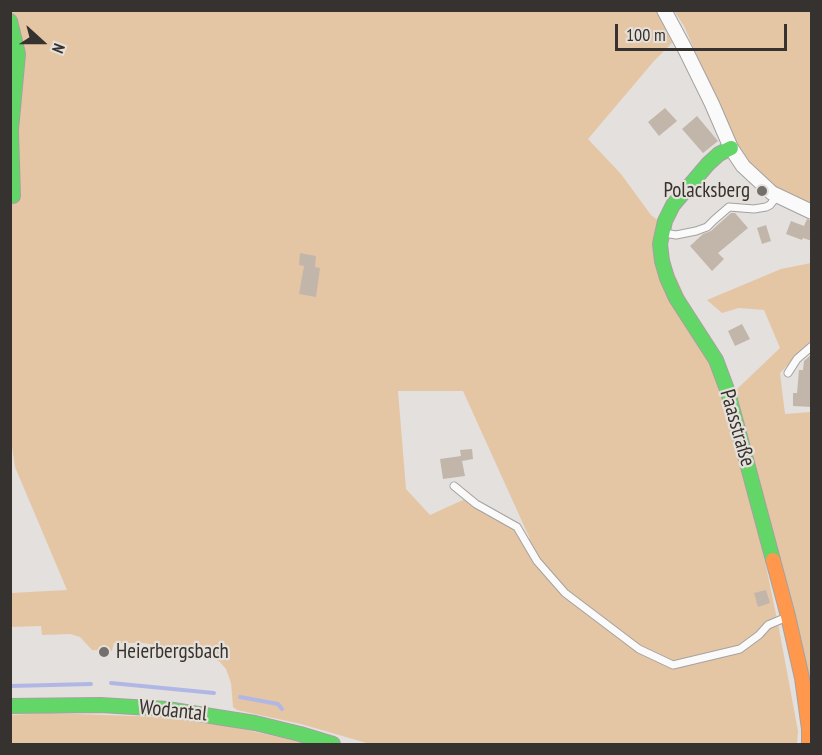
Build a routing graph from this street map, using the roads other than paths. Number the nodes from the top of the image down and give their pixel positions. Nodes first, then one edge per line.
1 (664, 10) edge
2 (10, 21) edge
3 (731, 148) junction
4 (13, 196) dead end
5 (777, 196) junction
6 (812, 212) edge
7 (662, 233) junction
8 (812, 346) edge
9 (788, 373) dead end
10 (454, 486) dead end
11 (788, 616) junction
12 (10, 706) edge
13 (333, 744) edge
14 (809, 744) edge

1 - 3 street
2 - 4 street
3 - 5 street
3 - 7 street, Paasstraße
5 - 6 street
5 - 7 lane
7 - 11 street, Paasstraße
8 - 9 lane
10 - 11 lane
11 - 14 street, Paasstraße
12 - 13 street, Wodantal

